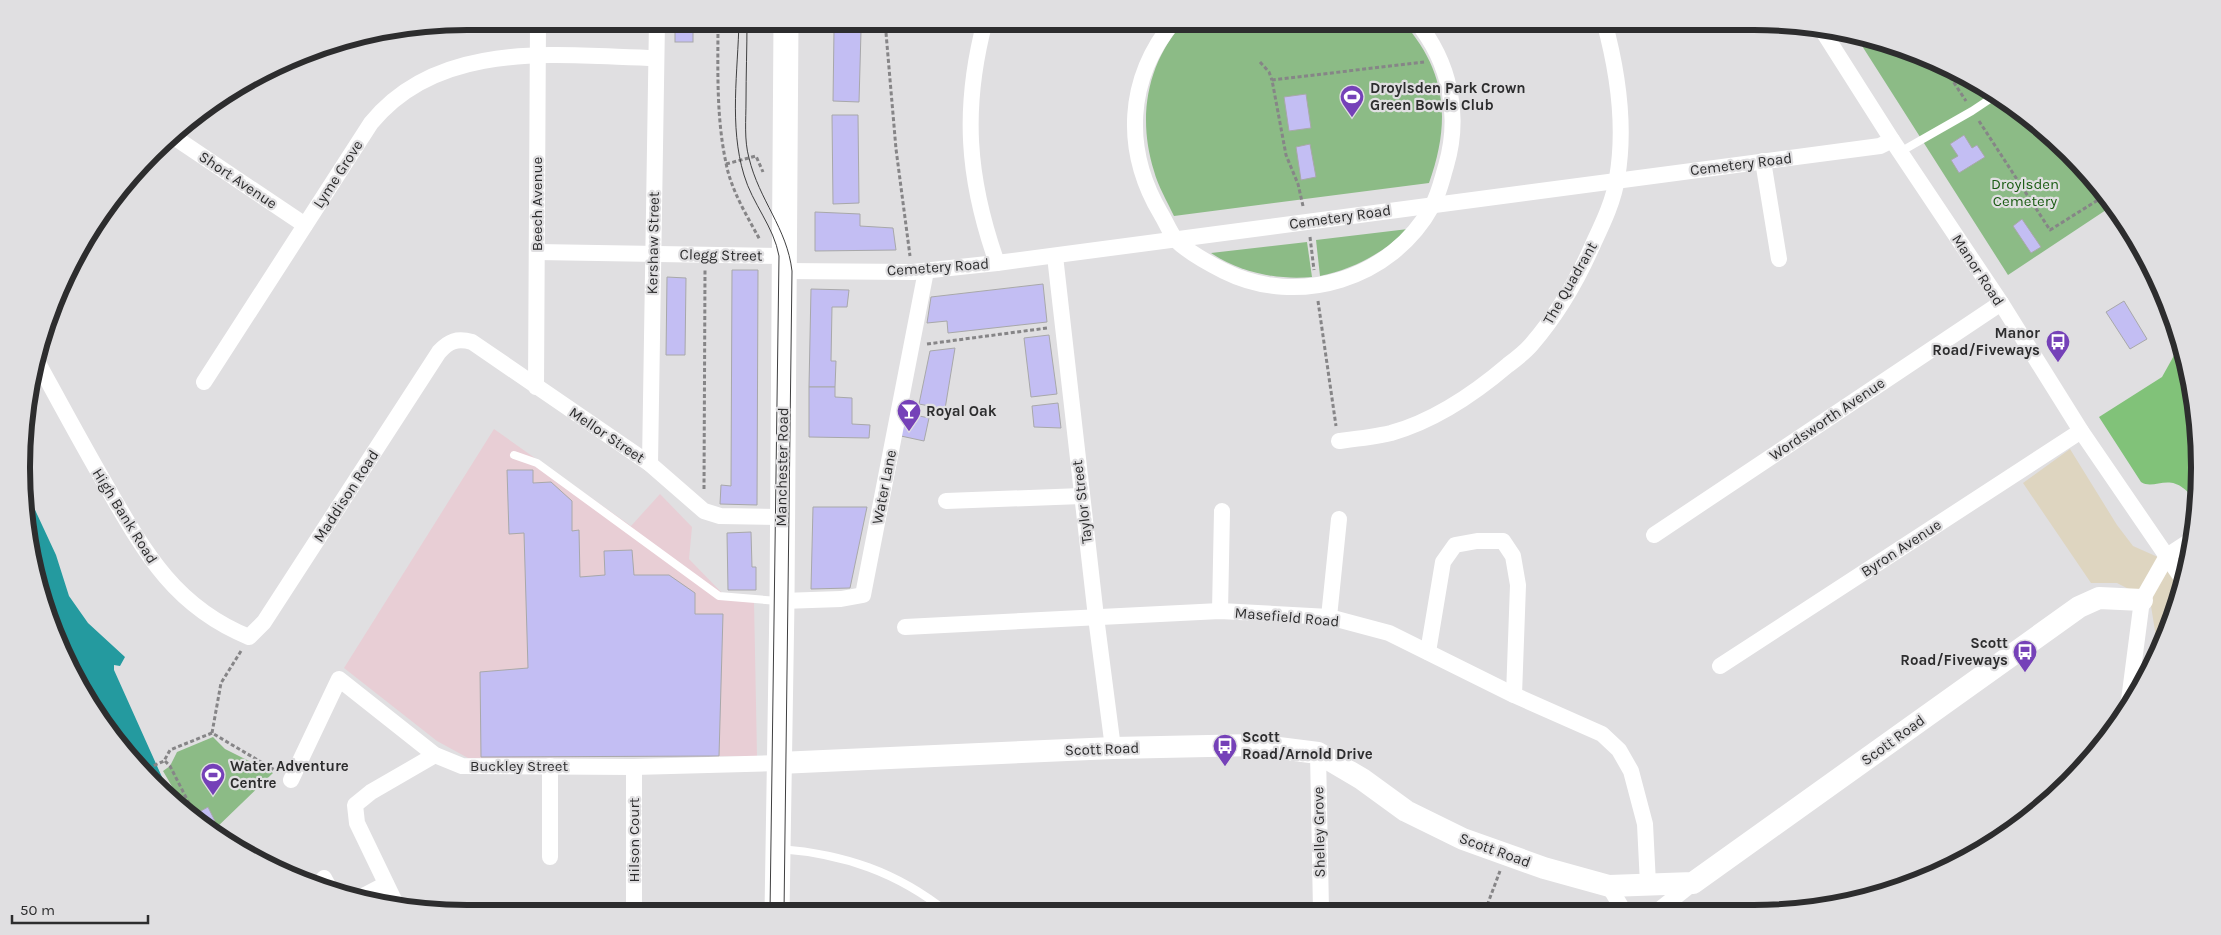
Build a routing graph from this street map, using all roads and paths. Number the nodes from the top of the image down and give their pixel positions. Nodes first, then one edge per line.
1 (538, 30) edge
2 (657, 30) edge
3 (718, 30) edge
4 (786, 30) edge
5 (886, 30) edge
6 (983, 30) edge
7 (1166, 30) edge
8 (1423, 30) edge
9 (1607, 30) edge
10 (1826, 36) edge
11 (538, 56) junction
12 (656, 58) junction
13 (1440, 60) junction
14 (1260, 62) dead end
15 (1950, 77) edge
16 (1272, 80) junction
17 (1989, 99) edge
18 (1972, 111) junction
19 (178, 140) edge
20 (1896, 146) junction
21 (1763, 161) junction
22 (726, 164) junction
23 (768, 177) dead end
24 (1617, 180) junction
25 (2099, 199) edge
26 (1433, 205) junction
27 (1308, 221) junction
28 (305, 225) junction
29 (1176, 240) junction
30 (762, 245) dead end
31 (537, 252) junction
32 (653, 254) junction
33 (705, 254) junction
34 (1055, 256) junction
35 (1779, 259) dead end
36 (997, 263) junction
37 (785, 264) junction
38 (919, 271) junction
39 (1316, 286) junction
40 (2001, 303) junction
41 (1063, 326) junction
42 (912, 346) junction
43 (440, 352) joint
44 (41, 369) edge
45 (204, 382) dead end
46 (536, 387) junction
47 (2081, 431) junction
48 (1339, 442) joint
49 (514, 455) dead end
50 (650, 464) junction
51 (1082, 496) junction
52 (946, 501) dead end
53 (704, 511) junction
54 (1222, 511) dead end
55 (781, 517) junction
56 (1339, 519) dead end
57 (1654, 535) dead end
58 (2184, 545) edge
59 (2167, 556) junction
60 (2178, 573) edge
61 (2142, 600) junction
62 (782, 601) junction
63 (1220, 611) junction
64 (1096, 617) junction
65 (1329, 617) junction
66 (905, 627) dead end
67 (249, 638) junction
68 (1428, 652) junction
69 (1720, 666) dead end
70 (2131, 688) edge
71 (1514, 695) junction
72 (212, 733) junction
73 (1113, 748) junction
74 (1318, 753) junction
75 (435, 755) junction
76 (164, 761) junction
77 (778, 763) junction
78 (550, 766) junction
79 (634, 767) junction
80 (149, 768) edge
81 (291, 780) joint
82 (190, 806) edge
83 (778, 849) junction
84 (1506, 854) junction
85 (550, 856) dead end
86 (1693, 883) junction
87 (386, 884) junction
88 (1648, 884) junction
89 (1609, 886) junction
90 (368, 893) edge
91 (393, 899) edge
92 (634, 905) edge
93 (777, 905) edge
94 (938, 905) edge
95 (1321, 905) edge
96 (1487, 905) edge
97 (1620, 905) edge
98 (1665, 905) edge

1 - 11 street, Beech Avenue
2 - 12 street, Kershaw Street
3 - 22 path
4 - 37 main road, Manchester Road
5 - 38 path
6 - 36 street
7 - 29 street
8 - 13 street
9 - 24 street, The Quadrant
10 - 20 street, Manor Road
11 - 12 street, Lyme Grove
11 - 28 street, Lyme Grove
11 - 31 street, Beech Avenue
12 - 32 street, Kershaw Street
13 - 16 path
13 - 26 street
14 - 16 path
15 - 18 path
16 - 27 path
17 - 18 lane
18 - 20 lane
18 - 25 path
19 - 28 street, Short Avenue
20 - 21 street, Cemetery Road
20 - 40 street, Manor Road
21 - 24 street, Cemetery Road
21 - 35 street
22 - 23 path
22 - 30 path
24 - 26 street, Cemetery Road
24 - 48 street, The Quadrant
26 - 27 street, Cemetery Road
26 - 39 street
27 - 29 street, Cemetery Road
27 - 39 path
28 - 45 street, Lyme Grove
29 - 34 street, Cemetery Road
29 - 39 street
31 - 32 street, Clegg Street
31 - 46 street, Beech Avenue
32 - 33 street, Clegg Street
32 - 50 street, Kershaw Street
33 - 37 street, Clegg Street
33 - 53 path
34 - 36 street, Cemetery Road
34 - 41 street, Taylor Street
36 - 38 street, Cemetery Road
37 - 38 street, Cemetery Road
37 - 55 main road, Manchester Road
38 - 42 street, Water Lane
39 - 48 path
40 - 47 street, Manor Road
40 - 57 street, Wordsworth Avenue
41 - 42 path
41 - 51 street, Taylor Street
42 - 62 street, Water Lane
43 - 46 street, Mellor Street
43 - 67 street, Maddison Road
44 - 67 street, High Bank Road
46 - 50 street, Mellor Street
47 - 59 street, Manor Road
47 - 69 street, Byron Avenue
49 - 62 lane
50 - 53 street, Mellor Street
51 - 52 street
51 - 64 street, Taylor Street
53 - 55 street, Mellor Street
54 - 63 street
55 - 62 main road, Manchester Road
56 - 65 street
58 - 59 street
59 - 60 street, Manor Road
59 - 61 street
61 - 70 street
61 - 86 street, Scott Road
62 - 77 main road, Manchester Road
63 - 64 street, Masefield Road
63 - 65 street, Masefield Road
64 - 66 street, Masefield Road
64 - 73 street, Taylor Street
65 - 68 street, Masefield Road
67 - 72 path
68 - 71 street, Masefield Road
68 - 71 street
71 - 88 street, Masefield Road
72 - 76 path
72 - 81 path
73 - 74 street, Scott Road
73 - 77 street, Scott Road
74 - 84 street, Scott Road
74 - 95 street, Shelley Grove
75 - 78 street, Buckley Street
75 - 81 street, Buckley Street
75 - 87 street
76 - 80 path
76 - 82 path
77 - 79 street, Buckley Street
77 - 83 main road, Manchester Road
78 - 79 street, Buckley Street
78 - 85 street
79 - 92 street, Hilson Court
83 - 93 main road, Manchester Road
83 - 94 lane
84 - 89 street, Scott Road
84 - 96 path
86 - 88 street, Scott Road
86 - 98 street
87 - 90 street
87 - 91 street
88 - 89 street, Scott Road
89 - 97 street

